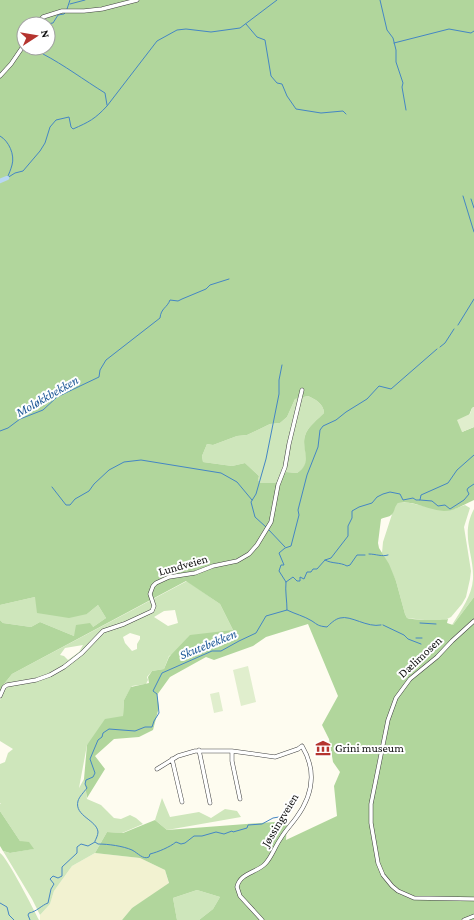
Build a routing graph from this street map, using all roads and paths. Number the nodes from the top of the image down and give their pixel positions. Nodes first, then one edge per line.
1 (137, 0) edge
2 (46, 16) edge
3 (16, 56) edge
4 (0, 76) edge
5 (302, 390) dead end
6 (474, 621) edge
7 (0, 696) edge
8 (199, 750) junction
9 (232, 751) junction
10 (172, 759) junction
11 (157, 769) dead end
12 (240, 799) dead end
13 (182, 802) dead end
14 (210, 803) dead end
15 (474, 899) edge
16 (474, 916) edge
17 (262, 920) edge
18 (464, 920) edge

1 - 2 street
3 - 4 street
5 - 7 street, Lundveien
6 - 15 street, Dælimosen
8 - 9 street, Jøssingveien
8 - 10 street, Jøssingveien
8 - 14 street
9 - 12 street
9 - 17 street, Jøssingveien
10 - 11 street, Jøssingveien
10 - 13 street
16 - 18 street

